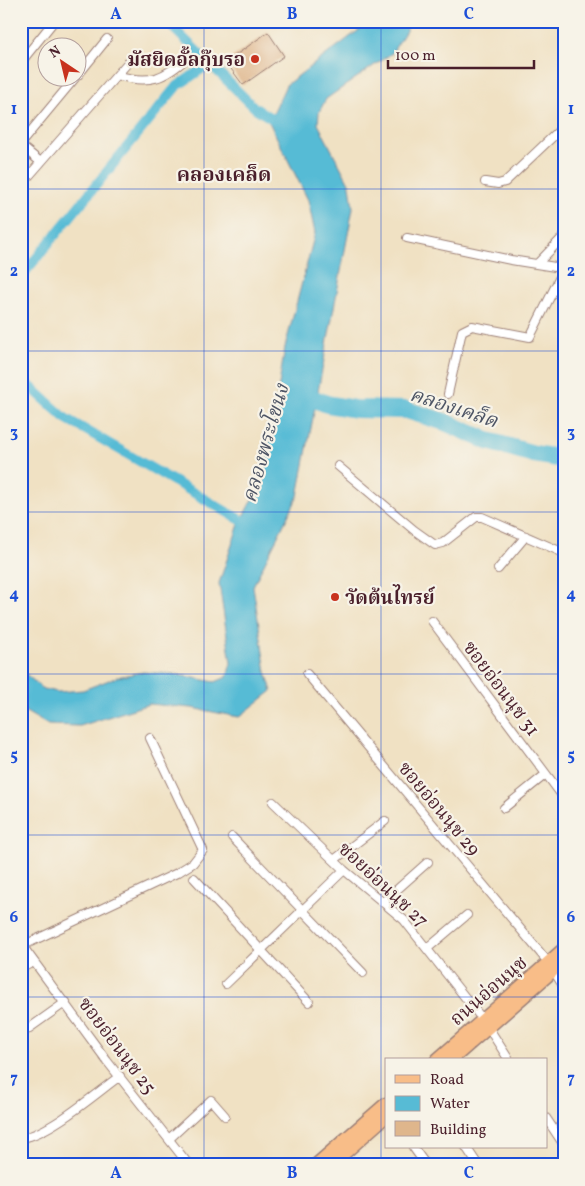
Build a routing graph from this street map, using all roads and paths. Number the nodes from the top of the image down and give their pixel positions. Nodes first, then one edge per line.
1 (54, 21) edge
2 (107, 39) dead end
3 (188, 57) dead end
4 (131, 59) dead end
5 (21, 62) edge
6 (88, 62) edge
7 (117, 75) junction
8 (66, 88) edge
9 (564, 126) edge
10 (21, 144) edge
11 (37, 159) dead end
12 (485, 182) dead end
13 (21, 185) edge
14 (564, 236) edge
15 (407, 238) dead end
16 (538, 263) junction
17 (564, 267) edge
18 (448, 394) dead end
19 (338, 466) dead end
20 (526, 536) junction
21 (564, 553) edge
22 (498, 569) dead end
23 (432, 621) dead end
24 (307, 674) dead end
25 (150, 738) dead end
26 (546, 774) junction
27 (564, 798) edge
28 (273, 802) dead end
29 (504, 808) dead end
30 (385, 821) dead end
31 (232, 837) dead end
32 (334, 860) junction
33 (428, 862) dead end
34 (344, 870) junction
35 (194, 878) dead end
36 (383, 902) junction
37 (302, 908) junction
38 (467, 915) dead end
39 (22, 945) edge
40 (428, 948) junction
41 (564, 949) edge
42 (261, 950) junction
43 (564, 961) edge
44 (34, 962) junction
45 (551, 966) junction
46 (21, 968) edge
47 (363, 973) dead end
48 (226, 984) dead end
49 (564, 987) edge
50 (66, 1002) junction
51 (309, 1002) dead end
52 (486, 1023) junction
53 (21, 1034) edge
54 (440, 1058) edge
55 (453, 1058) edge
56 (508, 1058) edge
57 (120, 1076) junction
58 (385, 1109) edge
59 (385, 1109) edge
60 (225, 1116) dead end
61 (548, 1121) edge
62 (21, 1138) edge
63 (169, 1139) junction
64 (564, 1145) edge
65 (414, 1148) edge
66 (467, 1148) edge
67 (189, 1165) edge
68 (316, 1165) edge
69 (331, 1165) edge
70 (426, 1165) edge
71 (478, 1165) edge

1 - 5 street
2 - 6 street
3 - 7 street
4 - 7 street
7 - 13 street
8 - 10 street
9 - 12 street
10 - 11 street
14 - 16 street
15 - 16 street
16 - 17 street
17 - 18 street
19 - 20 street
20 - 21 street
20 - 22 street
23 - 26 street, ซอยอ่อนนุช 31
24 - 45 street, ซอยอ่อนนุช 29
25 - 39 street
26 - 27 street, ซอยอ่อนนุช 31
26 - 29 street
28 - 32 street, ซอยอ่อนนุช 27
30 - 32 street
31 - 37 street
32 - 34 street, ซอยอ่อนนุช 27
33 - 36 street
34 - 36 street, ซอยอ่อนนุช 27
34 - 37 street
35 - 42 street
36 - 40 street, ซอยอ่อนนุช 27
37 - 42 street
37 - 47 street
38 - 40 street
39 - 44 street, ซอยอ่อนนุช 25
40 - 52 street, ซอยอ่อนนุช 27
41 - 45 main road, ถนนอ่อนนุช
42 - 48 street
42 - 51 street
43 - 45 main road, ถนนอ่อนนุช
44 - 46 street
44 - 50 street, ซอยอ่อนนุช 25
45 - 49 street, ซอยอ่อนนุช 29
45 - 52 main road, ถนนอ่อนนุช
50 - 53 street
50 - 57 street, ซอยอ่อนนุช 25
52 - 54 main road, ถนนอ่อนนุช
52 - 55 main road, ถนนอ่อนนุช
52 - 56 street, ซอยอ่อนนุช 27
57 - 62 street
57 - 63 street, ซอยอ่อนนุช 25
58 - 68 main road
59 - 69 main road
60 - 63 street
61 - 64 street
63 - 67 street, ซอยอ่อนนุช 25
65 - 70 street
66 - 71 street

